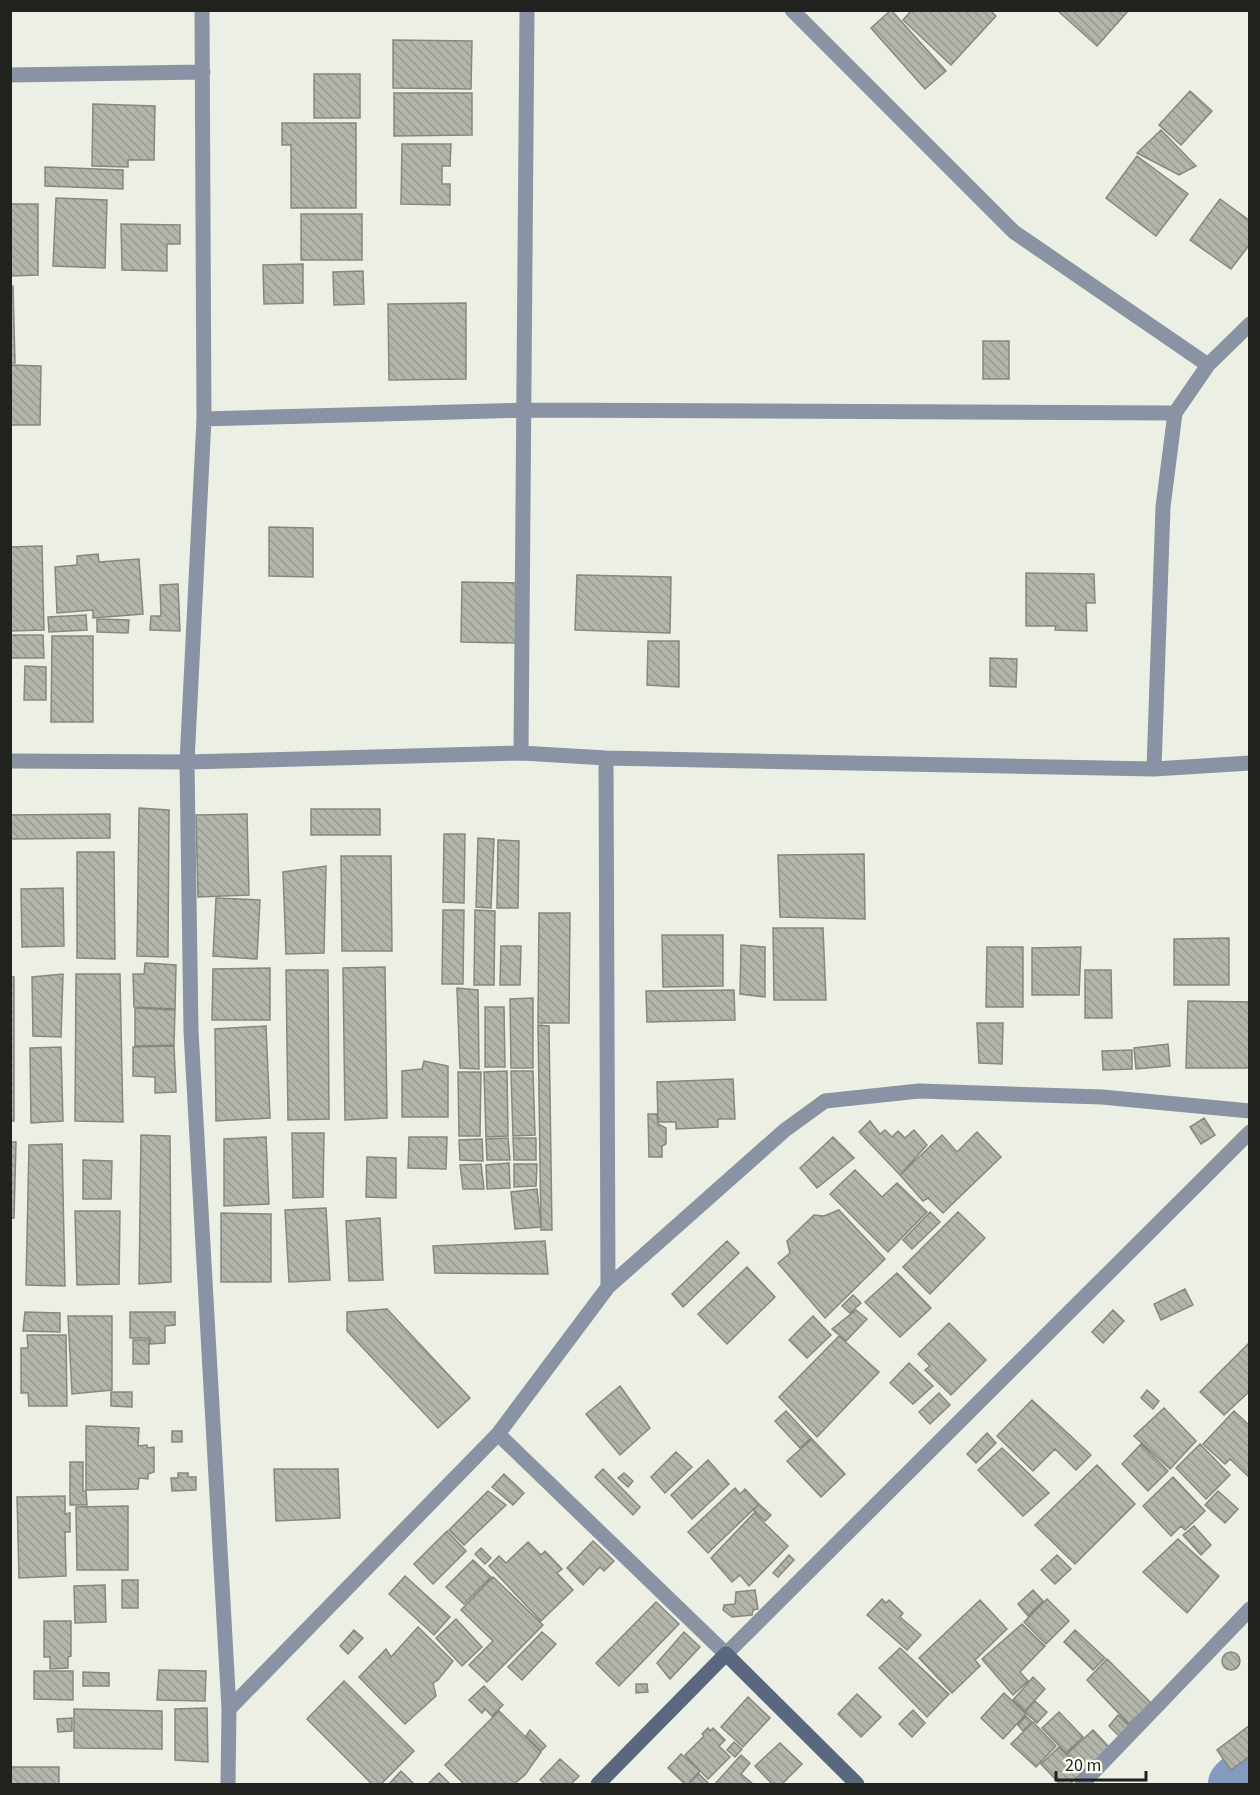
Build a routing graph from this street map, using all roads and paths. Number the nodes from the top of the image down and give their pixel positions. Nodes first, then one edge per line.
1 (202, 10) edge
2 (526, 10) edge
3 (792, 10) edge
4 (203, 72) junction
5 (10, 75) edge
6 (1250, 324) edge
7 (1208, 365) junction
8 (525, 410) junction
9 (1175, 413) junction
10 (204, 419) junction
11 (521, 753) junction
12 (606, 758) junction
13 (10, 761) edge
14 (187, 762) junction
15 (1250, 763) edge
16 (1154, 769) junction
17 (1250, 1111) edge
18 (1250, 1132) edge
19 (608, 1287) junction
20 (498, 1434) junction
21 (1250, 1609) edge
22 (726, 1654) junction
23 (229, 1709) junction
24 (228, 1785) edge
25 (598, 1785) edge
26 (857, 1785) edge
27 (1082, 1785) edge

1 - 4 street
2 - 8 street
3 - 7 street
4 - 5 street
4 - 10 street
6 - 7 street
7 - 9 street
8 - 9 street
8 - 10 street
8 - 11 street
9 - 16 street
10 - 14 street
11 - 12 street
11 - 14 street
12 - 16 street
12 - 19 street
13 - 14 street
14 - 23 street
15 - 16 street
17 - 19 street
18 - 22 street
19 - 20 street
20 - 22 street
20 - 23 street
21 - 27 street
22 - 25 street
22 - 26 street
23 - 24 street

